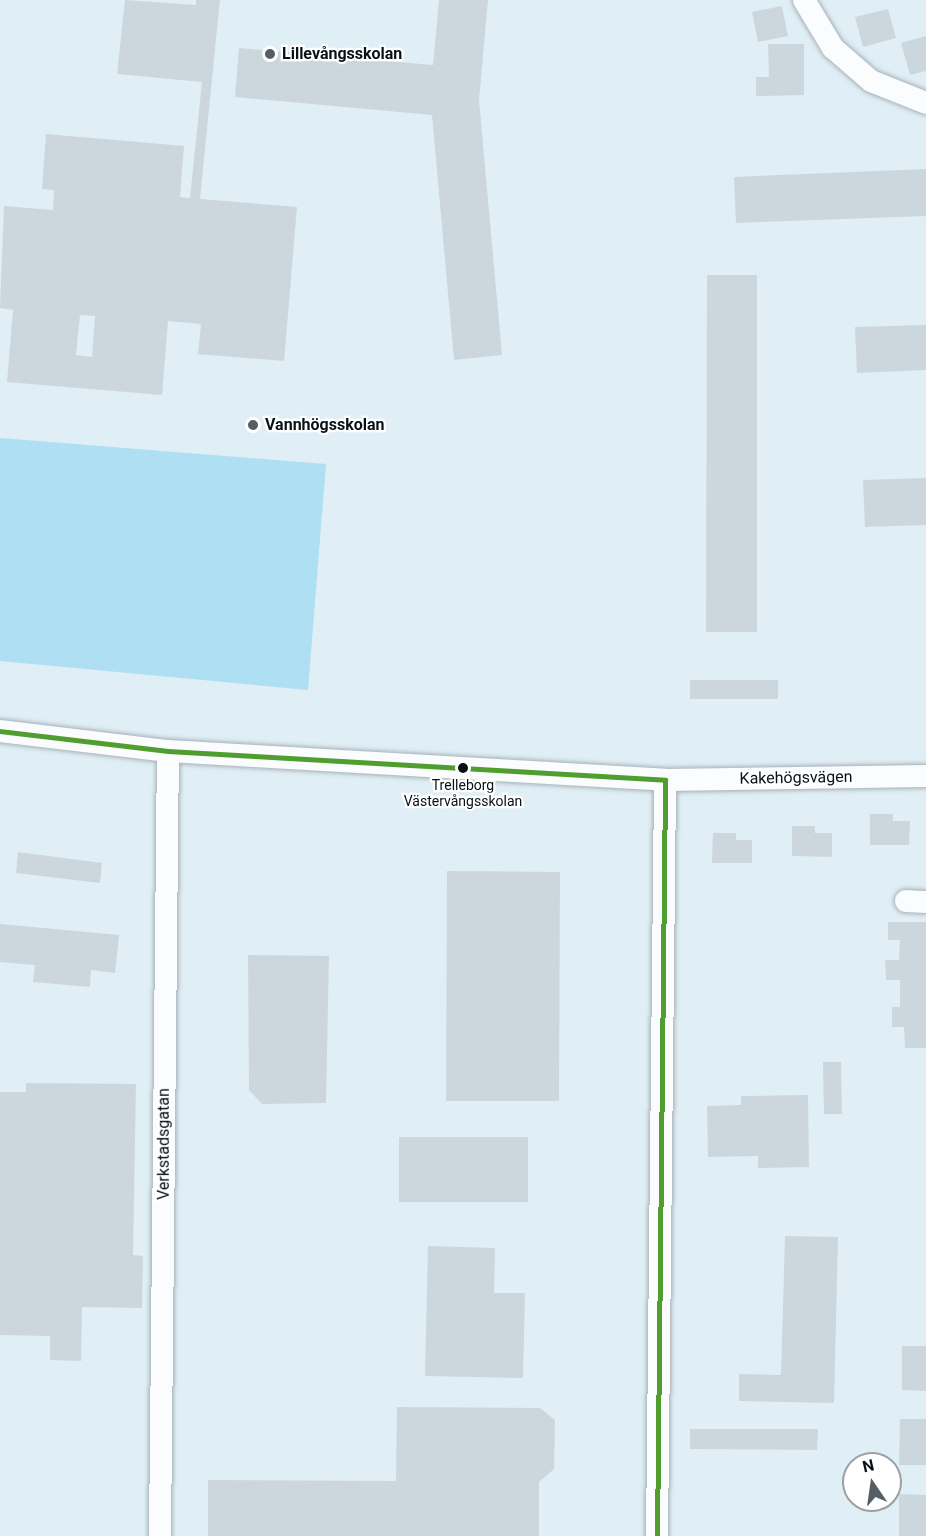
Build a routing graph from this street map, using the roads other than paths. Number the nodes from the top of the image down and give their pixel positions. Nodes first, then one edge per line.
1 (804, 0) edge
2 (926, 103) edge
3 (0, 730) edge
4 (168, 751) junction
5 (926, 776) edge
6 (665, 780) junction
7 (160, 1536) edge
8 (657, 1536) edge

1 - 2 street
3 - 4 street, Kakehögsvägen
4 - 6 street, Kakehögsvägen
4 - 7 street, Verkstadsgatan
5 - 6 street, Kakehögsvägen
6 - 8 street

